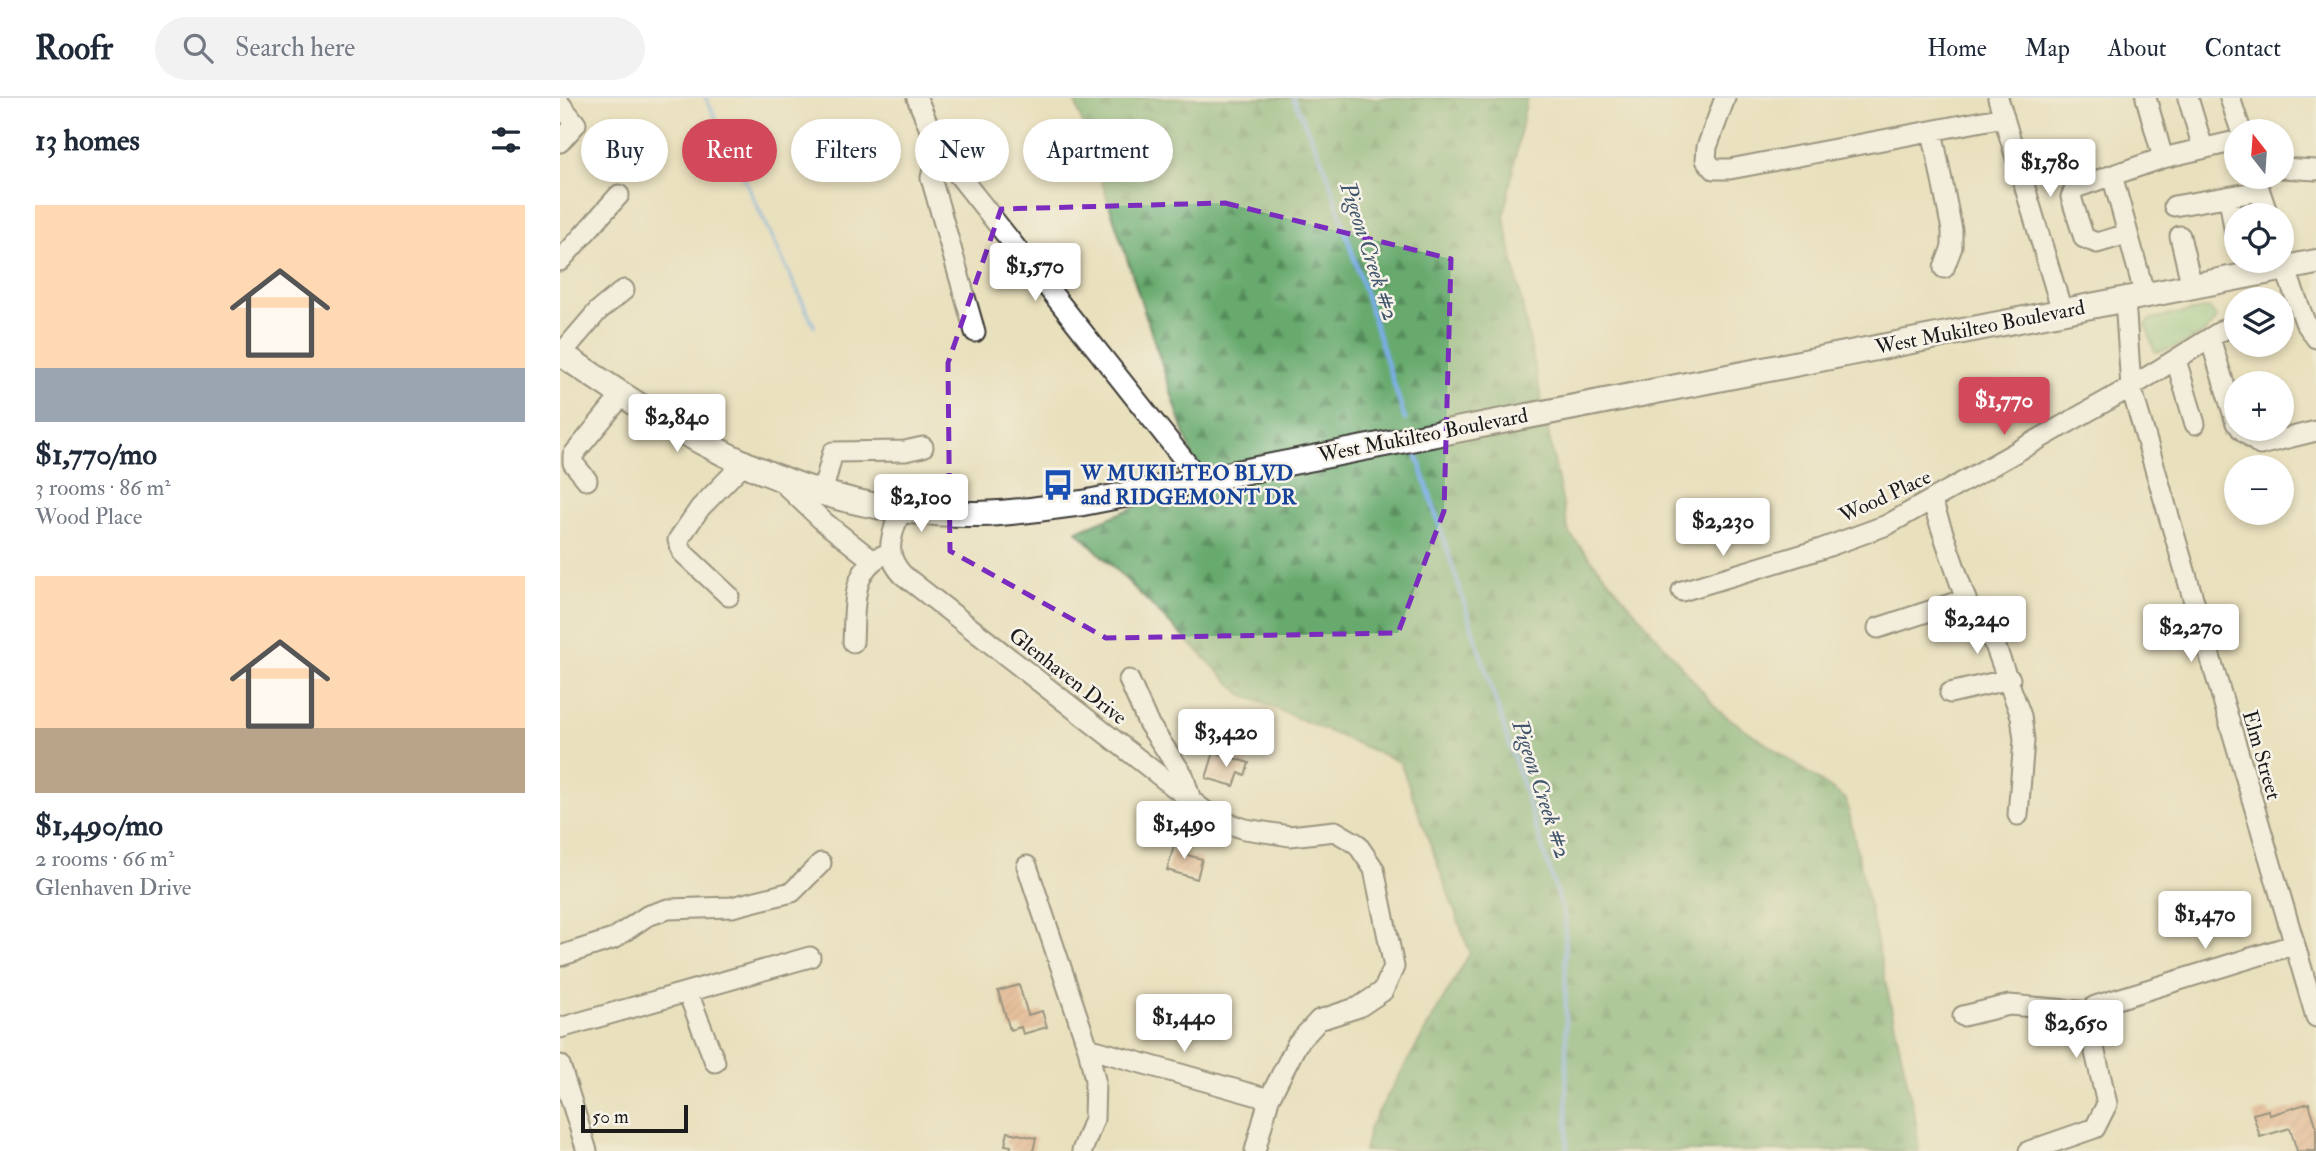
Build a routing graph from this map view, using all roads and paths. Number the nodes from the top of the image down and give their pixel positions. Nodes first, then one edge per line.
1 (917, 98) edge
2 (1725, 98) edge
3 (1998, 98) edge
4 (2146, 98) edge
5 (2188, 98) edge
6 (2230, 98) edge
7 (560, 104) edge
8 (2004, 117) junction
9 (926, 119) edge
10 (2237, 119) edge
11 (1932, 131) junction
12 (560, 142) edge
13 (2224, 144) edge
14 (2203, 148) junction
15 (2162, 158) junction
16 (2294, 169) edge
17 (2316, 170) edge
18 (2112, 175) junction
19 (932, 182) edge
20 (964, 182) edge
21 (2247, 189) edge
22 (619, 195) dead end
23 (2229, 197) junction
24 (2230, 203) edge
25 (2174, 206) dead end
26 (2127, 234) junction
27 (2180, 236) dead end
28 (560, 261) edge
29 (2316, 262) edge
30 (2294, 263) edge
31 (1944, 268) dead end
32 (2230, 273) edge
33 (2287, 273) edge
34 (2192, 287) junction
35 (624, 290) dead end
36 (2135, 298) junction
37 (2062, 311) junction
38 (2312, 327) edge
39 (2224, 329) edge
40 (975, 332) dead end
41 (2210, 338) junction
42 (560, 354) edge
43 (2176, 360) junction
44 (2224, 384) edge
45 (2131, 387) junction
46 (623, 394) junction
47 (2196, 424) dead end
48 (2316, 431) edge
49 (2294, 436) edge
50 (2255, 441) edge
51 (2276, 441) edge
52 (923, 447) dead end
53 (743, 464) junction
54 (587, 480) dead end
55 (1200, 480) junction
56 (782, 482) junction
57 (822, 494) junction
58 (1921, 502) junction
59 (901, 509) junction
60 (881, 556) junction
61 (1682, 592) dead end
62 (729, 596) dead end
63 (1966, 599) junction
64 (1878, 628) dead end
65 (853, 642) dead end
66 (2010, 679) junction
67 (1129, 680) dead end
68 (1950, 693) dead end
69 (1191, 800) junction
70 (2018, 815) dead end
71 (821, 863) dead end
72 (1027, 866) dead end
73 (2293, 945) junction
74 (560, 956) edge
75 (810, 957) dead end
76 (688, 993) junction
77 (2092, 1012) junction
78 (1963, 1016) dead end
79 (2316, 1017) edge
80 (560, 1028) edge
81 (1088, 1048) junction
82 (715, 1062) dead end
83 (560, 1065) edge
84 (1269, 1099) junction
85 (587, 1151) edge
86 (1082, 1151) edge
87 (1255, 1151) edge
88 (2029, 1151) edge

1 - 9 street
2 - 11 street
3 - 8 street
4 - 15 street
5 - 14 street
6 - 10 street
7 - 12 street
8 - 11 street
8 - 37 street
11 - 31 street
13 - 14 street
14 - 15 street
15 - 18 street
16 - 17 street
18 - 26 street, Elm Street
18 - 26 street
19 - 40 street
20 - 55 street
21 - 23 street
22 - 28 street
23 - 24 street
23 - 25 street
26 - 36 street, Elm Street
27 - 34 street
29 - 30 main road, West Mukilteo Boulevard
32 - 34 main road, West Mukilteo Boulevard
33 - 38 street
34 - 36 main road, West Mukilteo Boulevard
35 - 42 street
36 - 37 main road, West Mukilteo Boulevard
36 - 45 street, Elm Street
37 - 55 main road, West Mukilteo Boulevard
39 - 41 street, Wood Place
41 - 43 street, Wood Place
41 - 44 street
42 - 46 main road, West Mukilteo Boulevard
43 - 45 street, Wood Place
43 - 47 street
45 - 58 street, Wood Place
45 - 73 street, Elm Street
46 - 53 main road, West Mukilteo Boulevard
46 - 54 street
48 - 49 street
50 - 51 street
52 - 57 street
53 - 56 main road, West Mukilteo Boulevard
53 - 62 street
55 - 59 main road, West Mukilteo Boulevard
56 - 57 main road, West Mukilteo Boulevard
56 - 60 street, Glenhaven Drive
57 - 59 main road, West Mukilteo Boulevard
58 - 61 street, Wood Place
58 - 63 street
59 - 60 street
60 - 65 street
60 - 69 street, Glenhaven Drive
63 - 64 street
63 - 66 street
66 - 68 street
66 - 70 street
67 - 69 street
69 - 84 street, Glenhaven Drive
71 - 74 street
72 - 81 street
73 - 77 street
73 - 79 street, Elm Street
75 - 76 street
76 - 80 street
76 - 82 street
77 - 78 street
77 - 88 street
81 - 84 street
81 - 86 street
83 - 85 street
84 - 87 street, Glenhaven Drive

